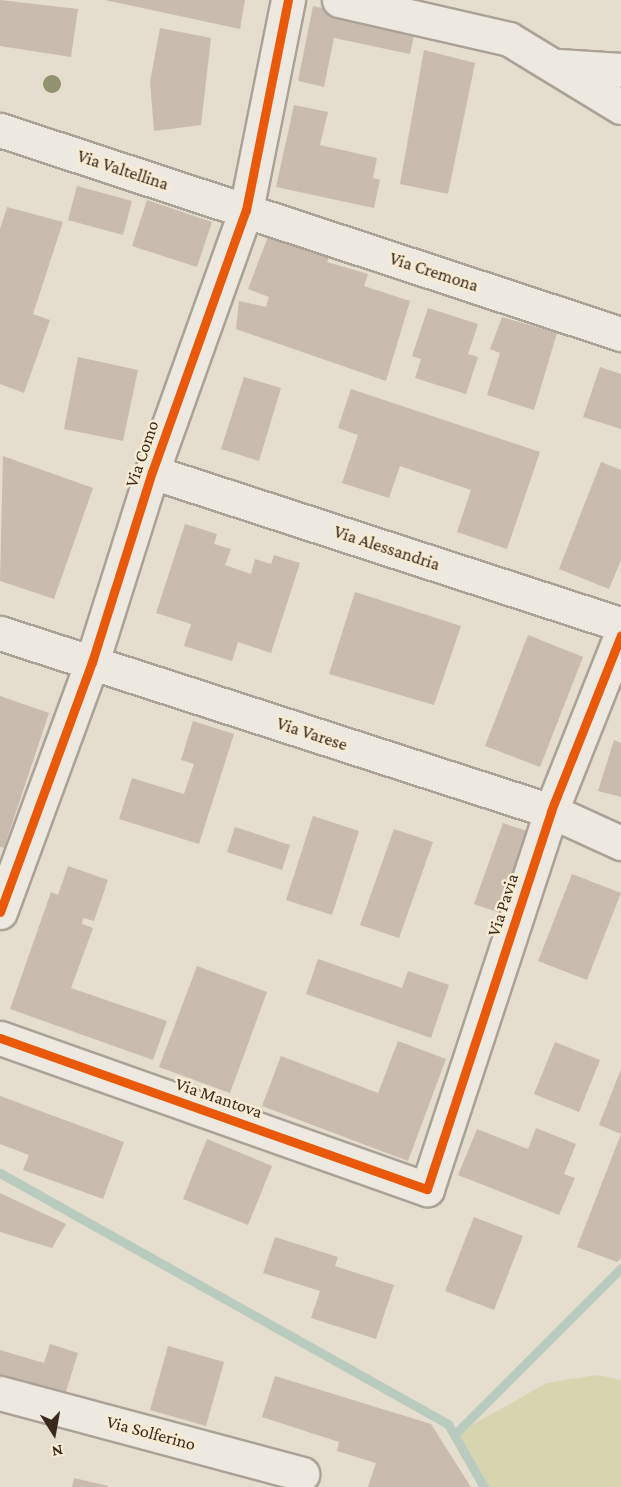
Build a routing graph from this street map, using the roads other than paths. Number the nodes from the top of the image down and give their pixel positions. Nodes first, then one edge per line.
1 (288, 0) edge
2 (339, 0) edge
3 (553, 66) junction
4 (621, 70) edge
5 (621, 107) edge
6 (0, 130) edge
7 (246, 210) junction
8 (621, 334) edge
9 (152, 472) junction
10 (621, 624) edge
11 (0, 633) edge
12 (621, 635) edge
13 (92, 662) junction
14 (551, 811) junction
15 (621, 843) edge
16 (0, 912) edge
17 (0, 1038) edge
18 (427, 1189) joint
19 (0, 1393) edge
20 (302, 1474) dead end

1 - 7 street, Via Como
2 - 3 street
3 - 4 street
3 - 5 street
6 - 7 street, Via Valtellina
7 - 8 street, Via Cremona
7 - 9 street, Via Como
9 - 10 street, Via Alessandria
9 - 13 street, Via Como
11 - 13 street, Via Varese
12 - 14 street, Via Pavia
13 - 14 street, Via Varese
13 - 16 street, Via Como
14 - 15 street, Via Varese
14 - 18 street, Via Pavia
17 - 18 street, Via Mantova
19 - 20 street, Via Solferino

